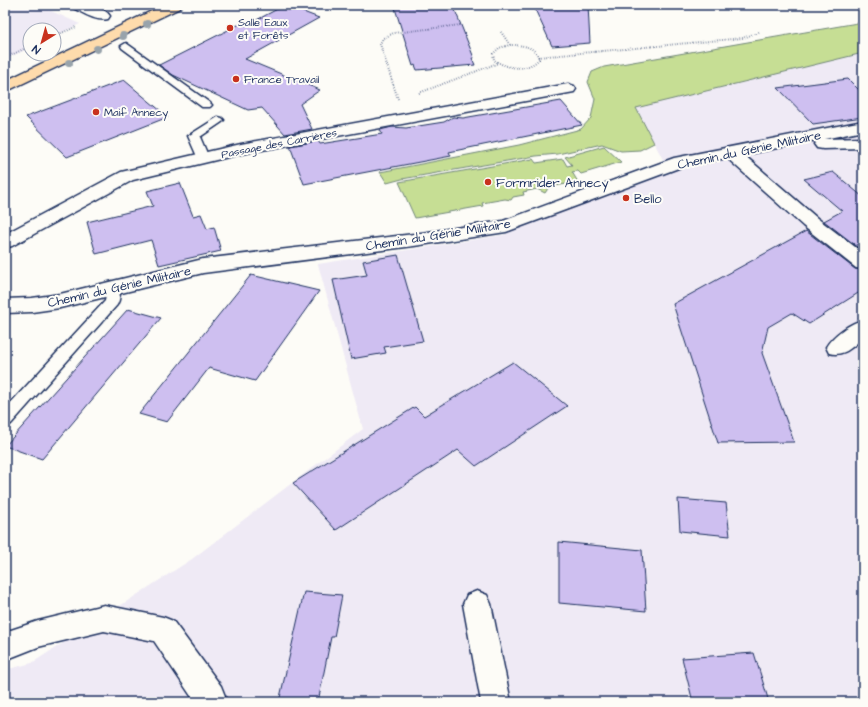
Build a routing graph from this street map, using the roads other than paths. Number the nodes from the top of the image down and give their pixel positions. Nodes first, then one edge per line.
1 (78, 5) edge
2 (150, 5) edge
3 (175, 5) edge
4 (103, 16) dead end
5 (62, 46) edge
6 (129, 47) dead end
7 (29, 62) edge
8 (5, 73) edge
9 (5, 87) edge
10 (568, 89) dead end
11 (206, 105) dead end
12 (218, 120) dead end
13 (863, 126) edge
14 (780, 142) junction
15 (863, 143) edge
16 (731, 152) junction
17 (203, 158) junction
18 (5, 242) edge
19 (863, 263) edge
20 (114, 289) junction
21 (5, 306) edge
22 (863, 327) edge
23 (837, 347) dead end
24 (5, 420) edge
25 (477, 604) dead end
26 (5, 646) edge
27 (210, 702) edge
28 (496, 702) edge

1 - 4 street
2 - 5 main road
3 - 9 main road
6 - 11 lane
7 - 8 main road
10 - 17 street, Passage des Carrières
12 - 17 lane
13 - 14 street, Chemin du Génie Militaire
14 - 15 street
14 - 16 street, Chemin du Génie Militaire
16 - 19 street
16 - 20 street, Chemin du Génie Militaire
17 - 18 street, Passage des Carrières
20 - 21 street, Chemin du Génie Militaire
20 - 24 lane
22 - 23 street
25 - 28 street
26 - 27 street

